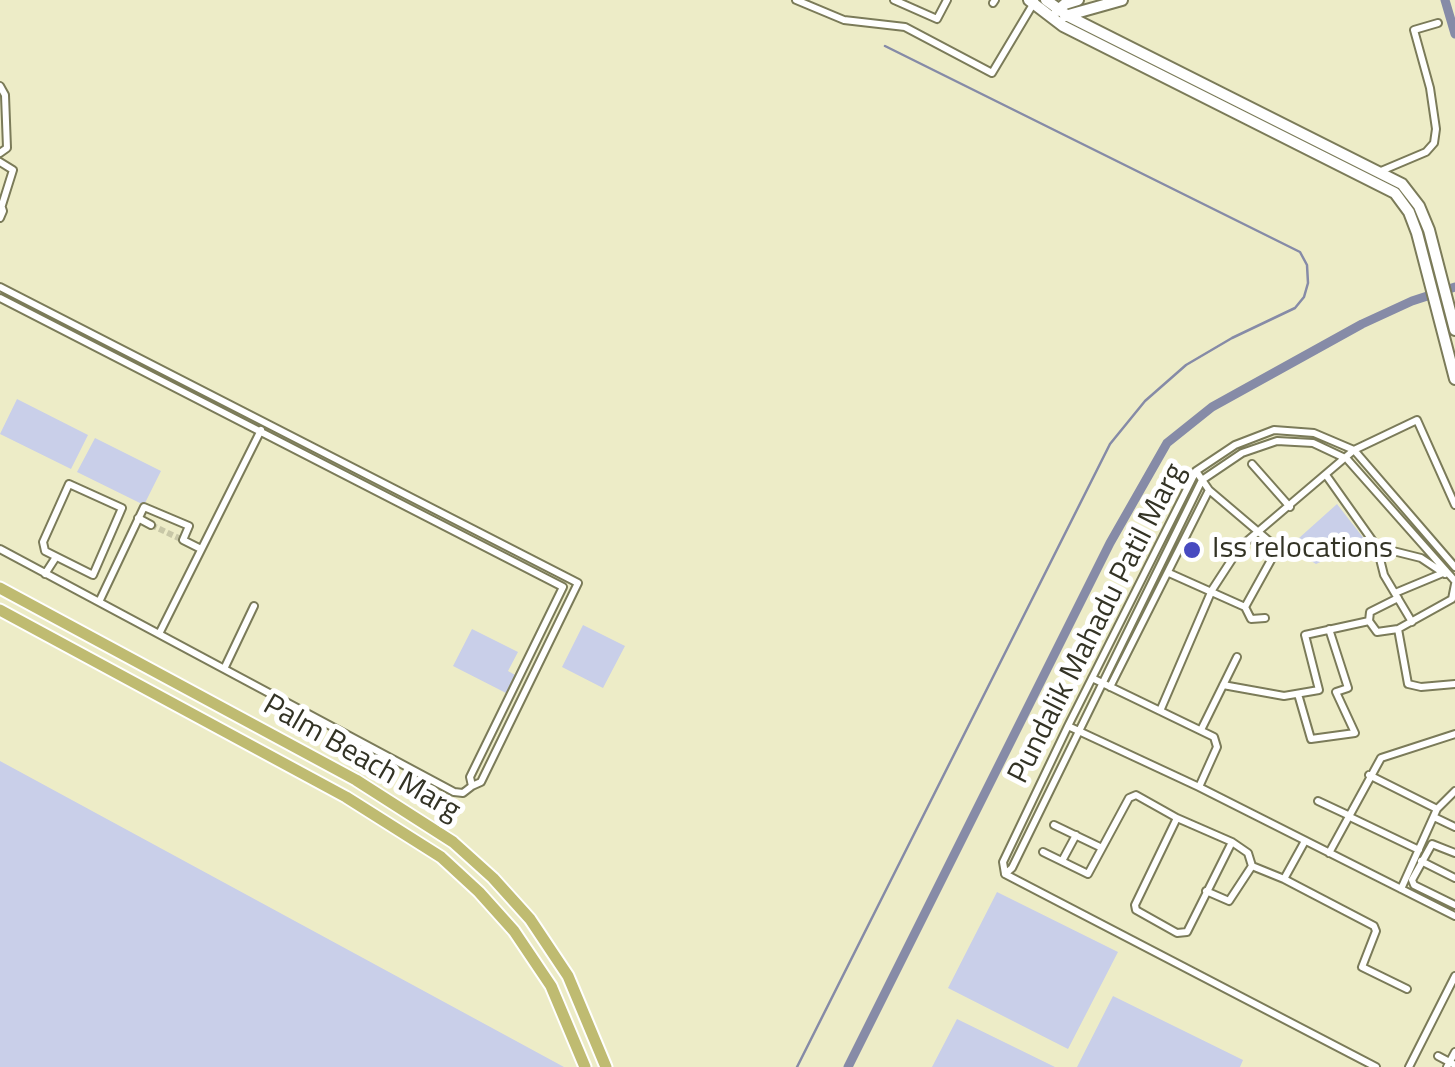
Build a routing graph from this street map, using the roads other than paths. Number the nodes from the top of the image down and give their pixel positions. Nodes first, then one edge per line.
1 (796, 0) edge
2 (828, 0) edge
3 (894, 0) edge
4 (947, 0) edge
5 (1046, 0) edge
6 (1078, 0) edge
7 (1122, 0) edge
8 (1032, 1) edge
9 (822, 11) junction
10 (1063, 12) junction
11 (1049, 18) junction
12 (1438, 23) dead end
13 (0, 86) edge
14 (1237, 106) junction
15 (0, 152) edge
16 (0, 162) edge
17 (1381, 171) junction
18 (1, 204) edge
19 (0, 218) edge
20 (1423, 232) junction
21 (0, 287) edge
22 (0, 298) edge
23 (1450, 325) edge
24 (1455, 379) edge
25 (262, 428) junction
26 (1354, 450) junction
27 (1347, 459) junction
28 (1252, 464) dead end
29 (1196, 472) junction
30 (1326, 474) junction
31 (1202, 480) junction
32 (1209, 490) junction
33 (1455, 504) edge
34 (1290, 508) junction
35 (138, 518) junction
36 (151, 525) tunnel mouth
37 (1256, 532) junction
38 (1377, 546) junction
39 (0, 549) edge
40 (200, 549) junction
41 (56, 557) junction
42 (1455, 566) edge
43 (1443, 573) junction
44 (46, 574) junction
45 (1168, 574) junction
46 (1455, 582) edge
47 (578, 584) junction
48 (0, 588) edge
49 (563, 588) junction
50 (1212, 590) junction
51 (1396, 596) junction
52 (98, 602) junction
53 (254, 606) dead end
54 (1245, 607) junction
55 (0, 610) edge
56 (1265, 618) dead end
57 (1369, 621) junction
58 (1412, 622) junction
59 (1398, 629) junction
60 (1328, 630) junction
61 (158, 634) junction
62 (1237, 656) dead end
63 (224, 669) junction
64 (1092, 678) junction
65 (1101, 682) junction
66 (1455, 684) edge
67 (1223, 685) junction
68 (1110, 688) junction
69 (1298, 694) junction
70 (1160, 712) junction
71 (1068, 726) junction
72 (1201, 730) junction
73 (1080, 732) junction
74 (1455, 734) edge
75 (1369, 775) junction
76 (472, 786) junction
77 (1199, 787) junction
78 (1455, 791) edge
79 (1318, 801) dead end
80 (1436, 813) junction
81 (1350, 816) junction
82 (1177, 818) junction
83 (1054, 825) dead end
84 (1455, 827) edge
85 (1076, 836) junction
86 (1305, 840) junction
87 (1232, 842) junction
88 (1102, 848) junction
89 (1043, 852) dead end
90 (1330, 853) junction
91 (1455, 853) edge
92 (1419, 857) junction
93 (1062, 861) junction
94 (1252, 866) junction
95 (1004, 874) junction
96 (1455, 878) edge
97 (1284, 880) junction
98 (1401, 889) junction
99 (1206, 892) junction
100 (1455, 904) edge
101 (1455, 916) edge
102 (1455, 976) edge
103 (1407, 989) dead end
104 (1452, 991) edge
105 (1455, 1052) edge
106 (1438, 1056) dead end
107 (1451, 1065) edge
108 (585, 1067) edge
109 (606, 1067) edge
110 (1376, 1067) edge
111 (1409, 1067) edge

1 - 9 street
2 - 9 street
3 - 4 street
5 - 10 main road
6 - 10 main road
7 - 10 main road
8 - 9 street
8 - 11 main road
10 - 11 main road
10 - 14 main road
11 - 14 main road
12 - 17 street
13 - 15 street
14 - 17 main road
14 - 20 main road
16 - 18 street
17 - 20 main road
18 - 19 street
20 - 23 main road
21 - 25 street
22 - 25 street
23 - 24 main road
25 - 40 street
25 - 47 street
25 - 49 street
26 - 27 street
26 - 29 street, Pundalik Mahadu Patil Marg
26 - 33 street
26 - 42 street, Pundalik Mahadu Patil Marg
27 - 30 street
27 - 31 street, Pundalik Mahadu Patil Marg
27 - 46 street, Pundalik Mahadu Patil Marg
28 - 34 street
29 - 31 street
29 - 64 street, Pundalik Mahadu Patil Marg
30 - 34 street
30 - 38 street
31 - 32 street
31 - 65 street, Pundalik Mahadu Patil Marg
32 - 37 street
32 - 45 street
34 - 37 street
35 - 36 street
35 - 40 street
35 - 52 street
37 - 50 street
37 - 54 street
38 - 43 street
38 - 51 street
39 - 44 street
40 - 61 street
41 - 41 street
41 - 44 street
43 - 46 street
43 - 51 street
44 - 52 street
45 - 50 street
45 - 68 street
46 - 58 street
47 - 49 street
47 - 76 street
48 - 109 main road, Palm Beach Marg
49 - 76 street
50 - 54 street
50 - 70 street
51 - 57 street
51 - 58 street
52 - 61 street
53 - 63 street
54 - 56 street
55 - 108 main road, Palm Beach Marg
57 - 59 street
57 - 60 street
58 - 59 street
59 - 66 street
60 - 69 street
60 - 69 street
61 - 63 street
62 - 67 street
63 - 76 street
64 - 65 street
64 - 71 street, Pundalik Mahadu Patil Marg
65 - 68 street
65 - 73 street, Pundalik Mahadu Patil Marg
67 - 69 street
67 - 72 street
68 - 70 street
70 - 72 street
71 - 73 street
71 - 95 street, Pundalik Mahadu Patil Marg
72 - 77 street
73 - 77 street
73 - 95 street, Pundalik Mahadu Patil Marg
74 - 75 street
75 - 80 street
75 - 81 street
77 - 86 street
78 - 80 street
79 - 81 street
80 - 84 street
80 - 92 street
81 - 90 street
81 - 92 street
82 - 87 street
82 - 88 street
82 - 99 street
83 - 85 street
85 - 88 street
85 - 93 street
86 - 90 street
86 - 97 street
87 - 94 street
87 - 99 street
88 - 93 street
89 - 93 street
90 - 98 street
91 - 92 street
92 - 96 street
92 - 98 street
92 - 100 street
94 - 97 street
94 - 99 street
95 - 110 street
97 - 103 street
98 - 101 street
102 - 104 street
104 - 111 street
105 - 107 street
106 - 107 street

